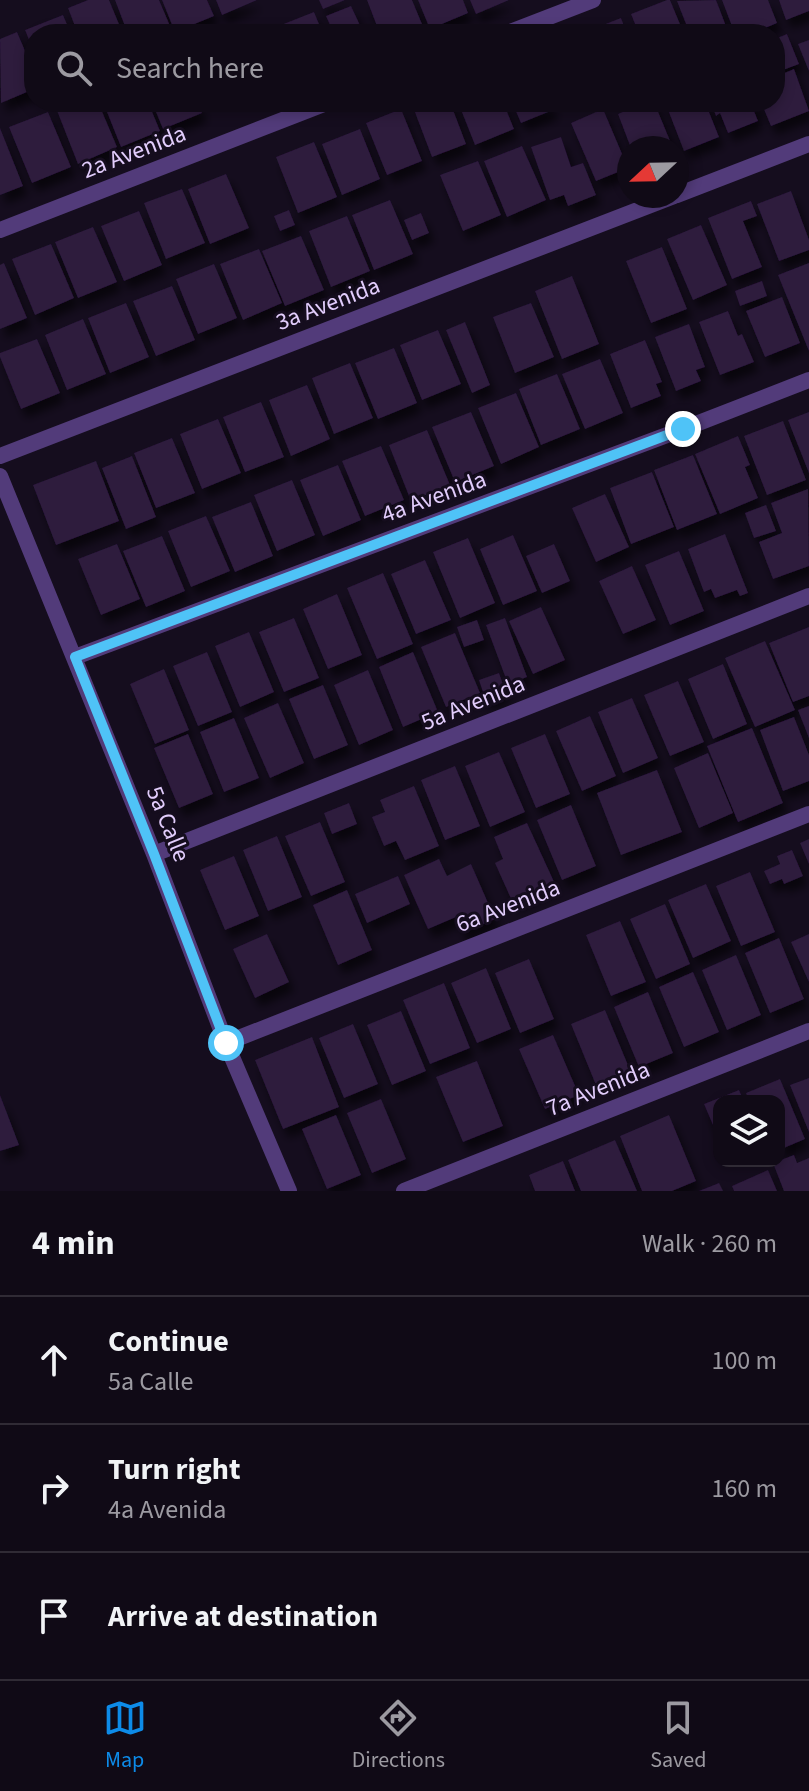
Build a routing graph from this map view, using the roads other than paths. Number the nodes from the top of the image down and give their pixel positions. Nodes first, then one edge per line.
1 (593, 0) edge
2 (531, 24) edge
3 (303, 112) edge
4 (809, 144) edge
5 (689, 190) edge
6 (642, 208) edge
7 (0, 230) edge
8 (809, 380) edge
9 (0, 456) edge
10 (0, 476) edge
11 (809, 596) edge
12 (75, 657) junction
13 (809, 814) edge
14 (154, 854) junction
15 (809, 1031) edge
16 (226, 1043) junction
17 (289, 1191) edge
18 (404, 1191) edge

1 - 2 street
3 - 7 street, 2a Avenida
4 - 5 street, 3a Avenida
6 - 9 street, 3a Avenida
8 - 12 street, 4a Avenida
10 - 12 street, 5a Calle
11 - 14 street, 5a Avenida
12 - 14 street, 5a Calle
13 - 16 street, 6a Avenida
14 - 16 street, 5a Calle
15 - 18 street, 7a Avenida
16 - 17 street, 5a Calle

